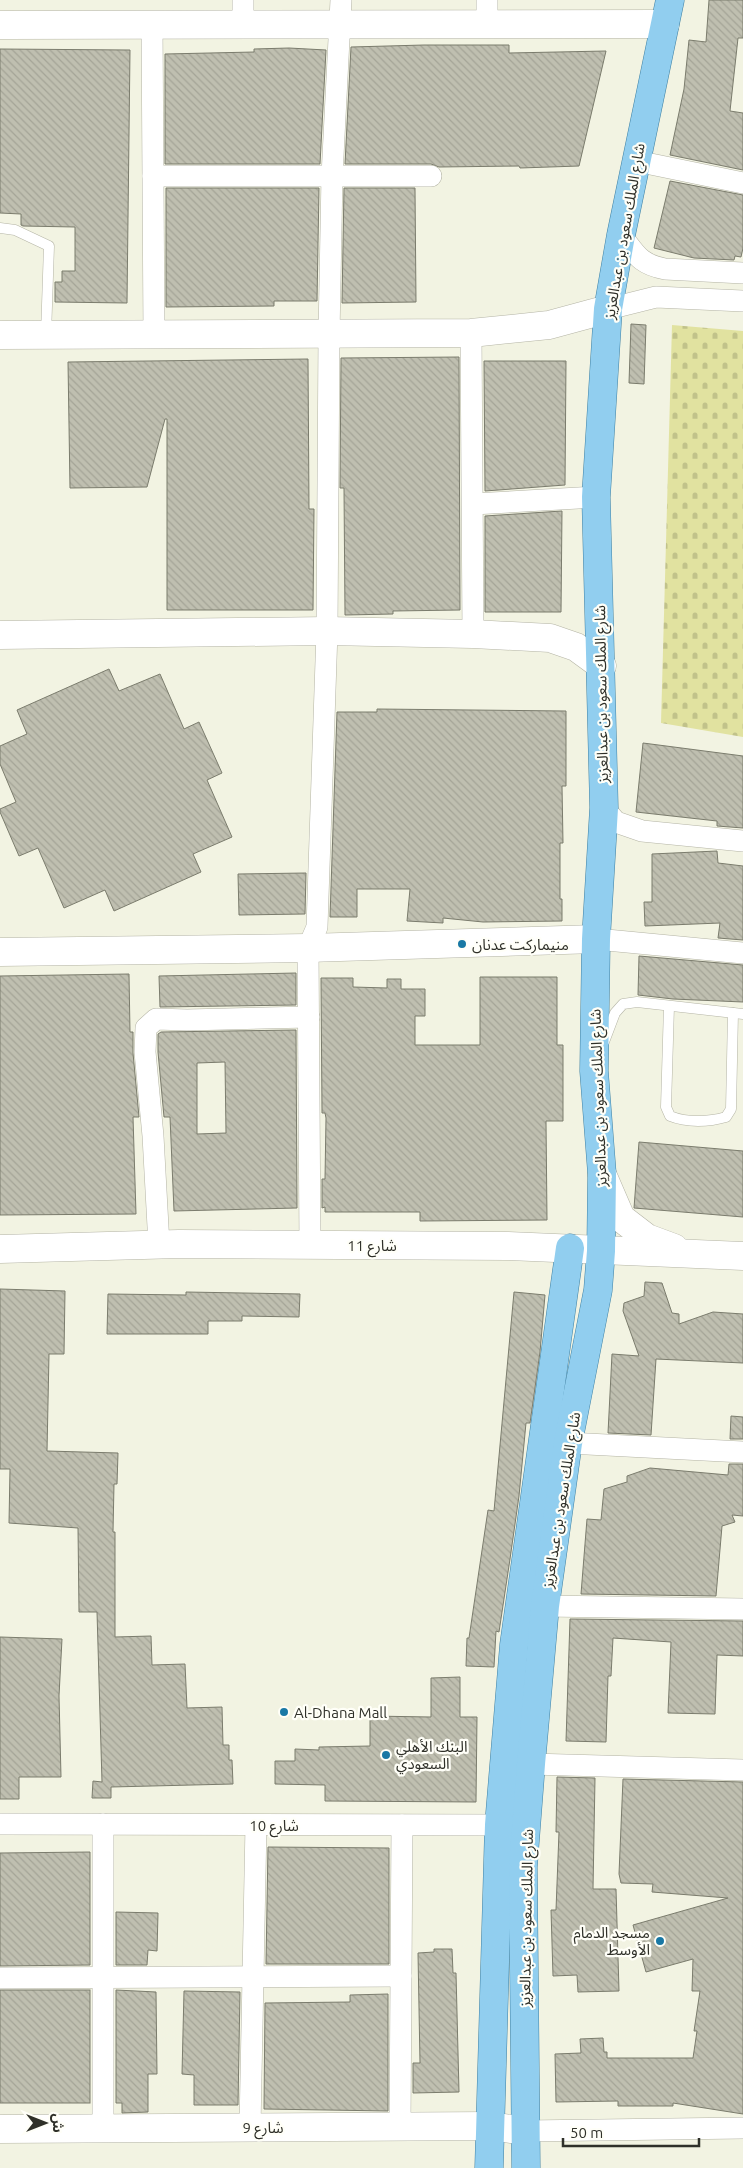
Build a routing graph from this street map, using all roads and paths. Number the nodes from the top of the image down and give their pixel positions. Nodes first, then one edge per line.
1 (243, 12) edge
2 (340, 12) edge
3 (487, 12) edge
4 (667, 12) edge
5 (152, 24) junction
6 (0, 25) edge
7 (636, 160) junction
8 (153, 176) junction
9 (332, 176) junction
10 (431, 176) dead end
11 (743, 183) edge
12 (0, 228) edge
13 (621, 235) junction
14 (743, 274) edge
15 (743, 301) edge
16 (608, 309) junction
17 (471, 333) junction
18 (0, 335) edge
19 (46, 335) junction
20 (154, 335) junction
21 (329, 335) junction
22 (596, 497) junction
23 (473, 504) junction
24 (327, 631) junction
25 (473, 634) junction
26 (0, 635) edge
27 (602, 666) junction
28 (604, 808) junction
29 (743, 841) edge
30 (596, 939) junction
31 (308, 948) junction
32 (0, 952) edge
33 (743, 953) edge
34 (670, 1006) junction
35 (738, 1014) edge
36 (309, 1018) junction
37 (594, 1071) junction
38 (602, 1174) junction
39 (158, 1245) junction
40 (310, 1245) junction
41 (570, 1248) junction
42 (0, 1249) edge
43 (601, 1251) junction
44 (689, 1254) junction
45 (743, 1256) edge
46 (568, 1443) junction
47 (743, 1452) edge
48 (545, 1606) junction
49 (743, 1609) edge
50 (531, 1764) junction
51 (743, 1770) edge
52 (0, 1824) edge
53 (103, 1824) junction
54 (256, 1825) junction
55 (402, 1825) junction
56 (499, 1825) junction
57 (523, 1867) junction
58 (252, 1976) junction
59 (401, 1976) junction
60 (103, 1977) junction
61 (0, 1978) edge
62 (490, 2126) junction
63 (250, 2127) junction
64 (400, 2127) junction
65 (743, 2128) edge
66 (103, 2129) junction
67 (0, 2130) edge
68 (526, 2131) junction
69 (490, 2168) edge
70 (526, 2168) edge

1 - 2 street
1 - 5 street
2 - 3 street
2 - 9 street
3 - 4 street
4 - 7 main road, شارع الملك سعود بن عبدالعزيز
5 - 6 street
5 - 8 street
7 - 11 street
7 - 13 main road, شارع الملك سعود بن عبدالعزيز
8 - 9 street
8 - 20 street
9 - 10 street
9 - 21 street
12 - 19 lane
13 - 14 street
13 - 16 main road, شارع الملك سعود بن عبدالعزيز
15 - 16 street
16 - 17 street
16 - 22 main road, شارع الملك سعود بن عبدالعزيز
17 - 21 street
17 - 23 street
18 - 19 street
19 - 20 street
20 - 21 street
21 - 24 street
22 - 23 street
22 - 27 main road, شارع الملك سعود بن عبدالعزيز
23 - 25 street
24 - 25 street
24 - 26 street
24 - 31 street
25 - 27 street
27 - 28 main road, شارع الملك سعود بن عبدالعزيز
28 - 29 street
28 - 30 main road, شارع الملك سعود بن عبدالعزيز
30 - 31 street
30 - 33 street
30 - 37 main road, شارع الملك سعود بن عبدالعزيز
31 - 32 street
31 - 36 street
34 - 35 lane
34 - 35 lane
34 - 37 lane
36 - 39 street
36 - 40 street
37 - 38 main road, شارع الملك سعود بن عبدالعزيز
38 - 43 main road, شارع الملك سعود بن عبدالعزيز
38 - 44 street
39 - 40 street, شارع 11
39 - 42 street, شارع 11
40 - 41 street, شارع 11
41 - 43 street, شارع 11
41 - 56 main road, شارع الملك سعود بن عبدالعزيز
43 - 44 street, شارع 11
43 - 46 main road, شارع الملك سعود بن عبدالعزيز
44 - 45 street, شارع 11
46 - 47 street
46 - 48 main road, شارع الملك سعود بن عبدالعزيز
48 - 49 street
48 - 50 main road, شارع الملك سعود بن عبدالعزيز
50 - 51 street
50 - 57 main road, شارع الملك سعود بن عبدالعزيز
52 - 53 street, شارع 10
53 - 54 street, شارع 10
53 - 60 street
54 - 55 street, شارع 10
54 - 58 street
55 - 56 street, شارع 10
55 - 59 street
56 - 57 street
56 - 62 main road, شارع الملك سعود بن عبدالعزيز
57 - 68 main road, شارع الملك سعود بن عبدالعزيز
58 - 59 street
58 - 60 street
58 - 63 street
59 - 64 street
60 - 61 street
60 - 66 street
62 - 64 street, شارع 9
62 - 68 street, شارع 9
62 - 69 main road, شارع الملك سعود بن عبدالعزيز
63 - 64 street, شارع 9
63 - 66 street, شارع 9
65 - 68 street
66 - 67 street, شارع 9
68 - 70 main road, شارع الملك سعود بن عبدالعزيز

